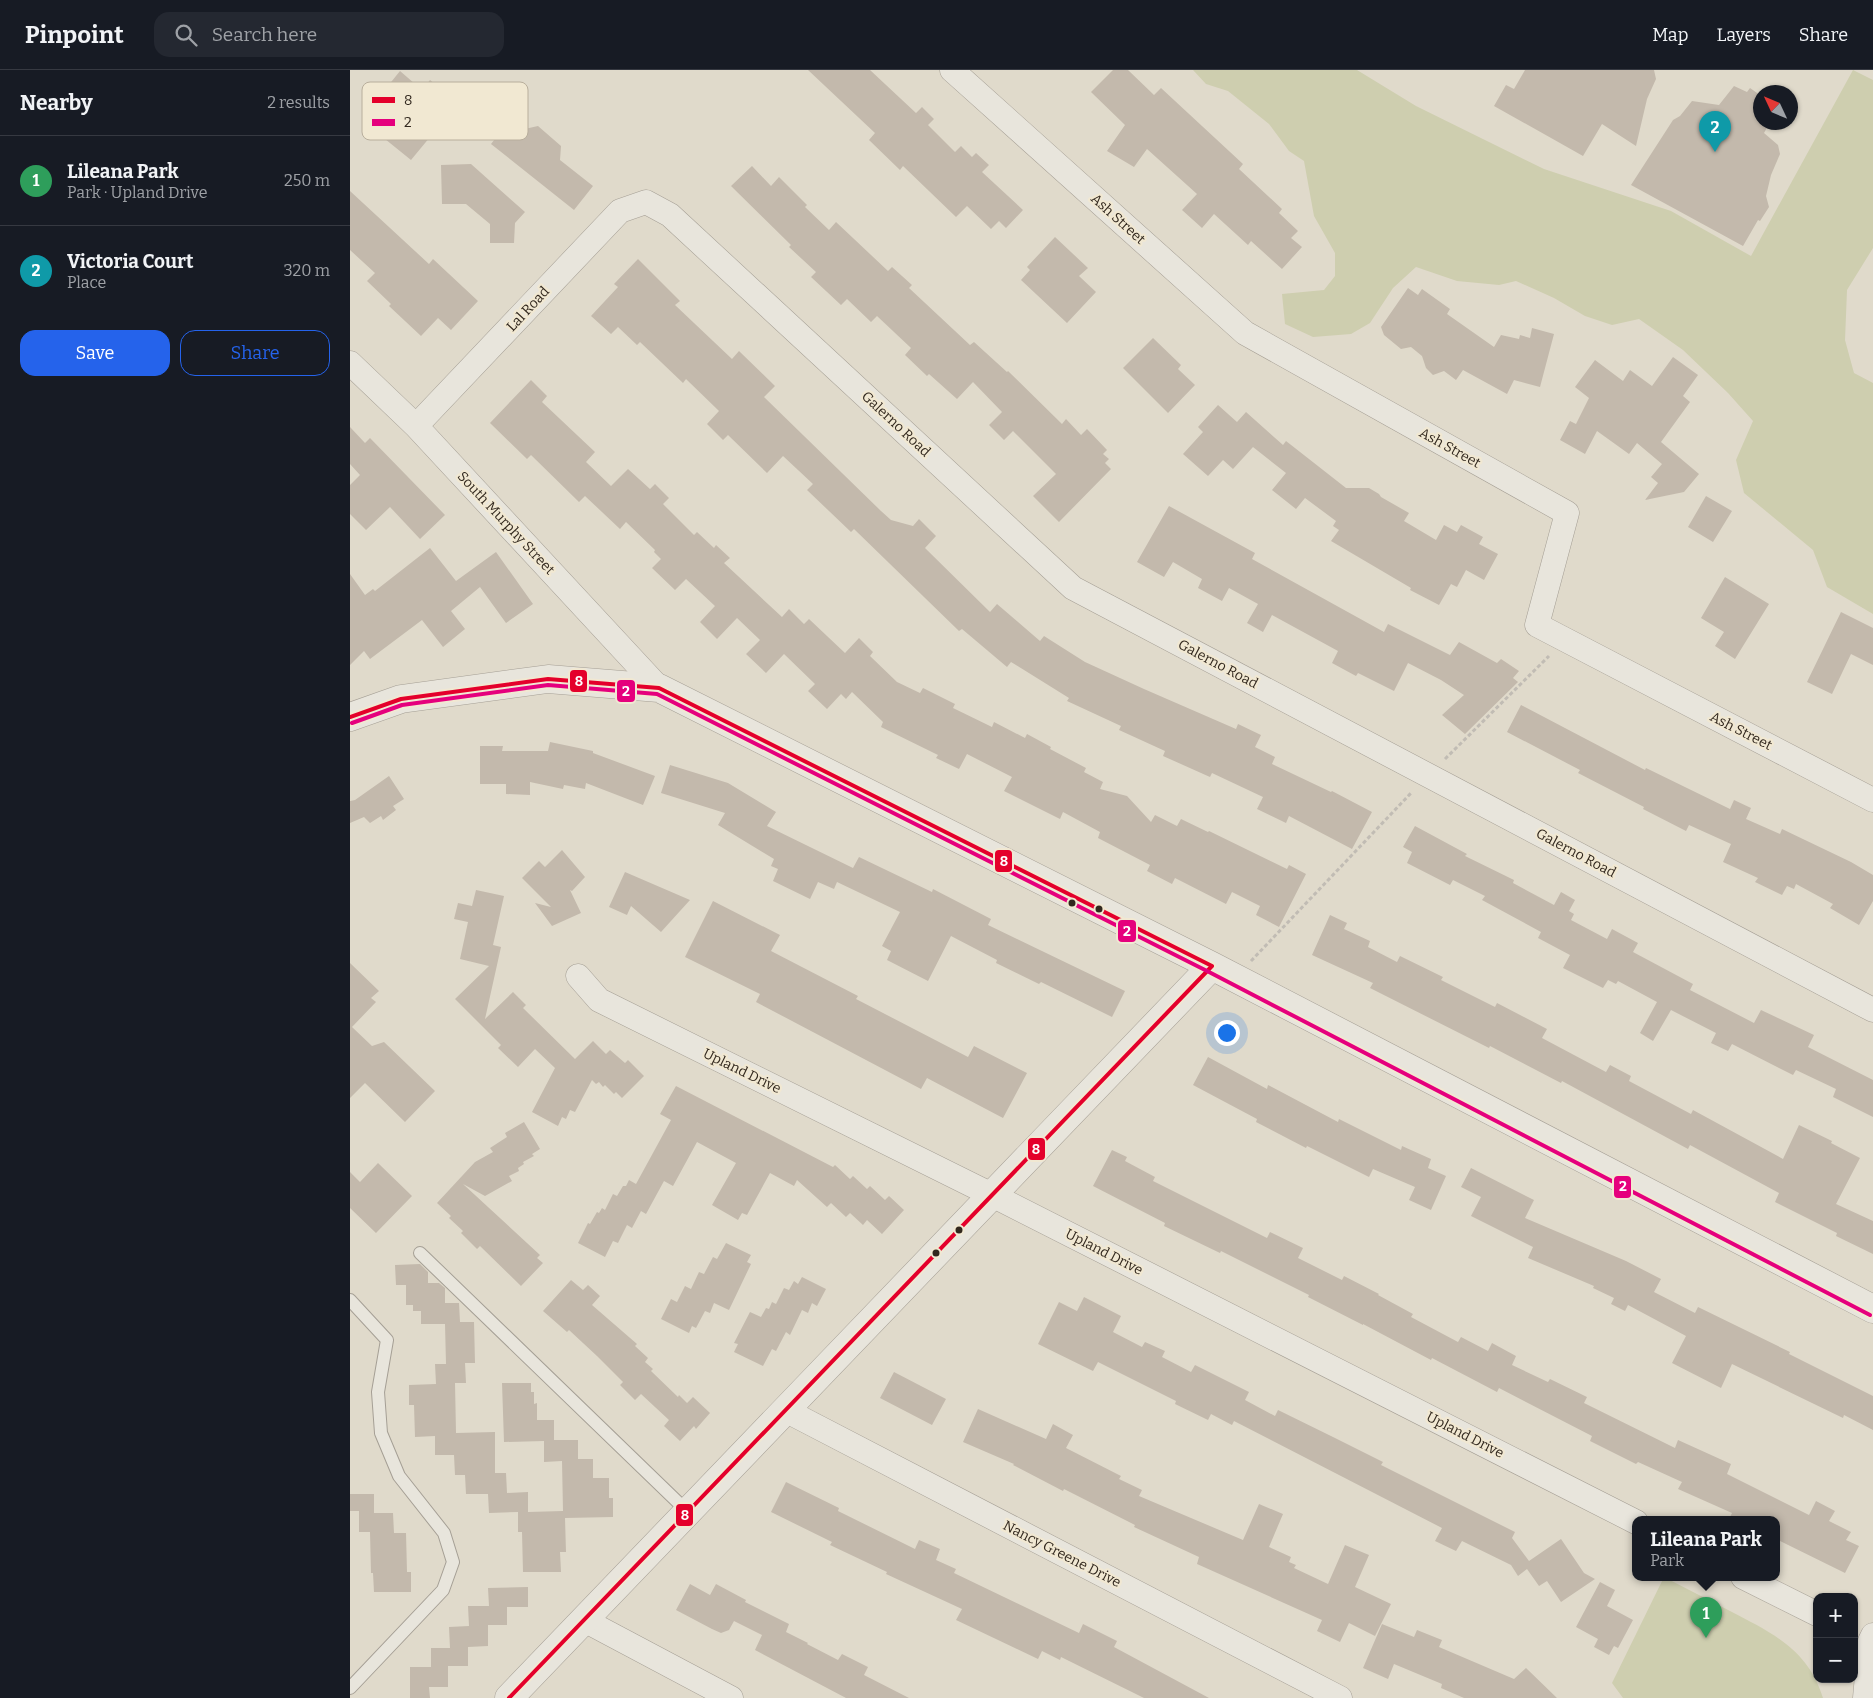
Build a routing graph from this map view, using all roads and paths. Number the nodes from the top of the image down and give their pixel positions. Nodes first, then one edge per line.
1 (952, 70) edge
2 (646, 202) joint
3 (350, 363) edge
4 (416, 426) junction
5 (1565, 640) junction
6 (659, 688) junction
7 (350, 717) edge
8 (1428, 775) junction
9 (1873, 800) edge
10 (1224, 972) junction
11 (578, 976) dead end
12 (1873, 1010) edge
13 (992, 1195) junction
14 (420, 1254) dead end
15 (350, 1300) edge
16 (1873, 1309) edge
17 (785, 1410) junction
18 (688, 1512) junction
19 (1632, 1520) edge
20 (1751, 1581) edge
21 (1813, 1612) edge
22 (584, 1620) junction
23 (1866, 1636) edge
24 (350, 1688) edge
25 (509, 1698) edge
26 (731, 1698) edge
27 (1340, 1698) edge
28 (1865, 1698) edge

1 - 5 street, Ash Street
2 - 4 street, Lal Road
2 - 8 street, Galerno Road
3 - 4 street, South Murphy Street
4 - 6 street, South Murphy Street
5 - 8 path
5 - 9 street, Ash Street
6 - 7 street
6 - 10 street
8 - 10 path
8 - 12 street, Galerno Road
10 - 13 street
10 - 16 street
11 - 13 street, Upland Drive
13 - 17 street
13 - 19 street, Upland Drive
14 - 18 lane
15 - 24 lane
17 - 18 street
17 - 27 street, Nancy Greene Drive
18 - 22 street
20 - 21 street
22 - 25 street
22 - 26 street
23 - 28 street

